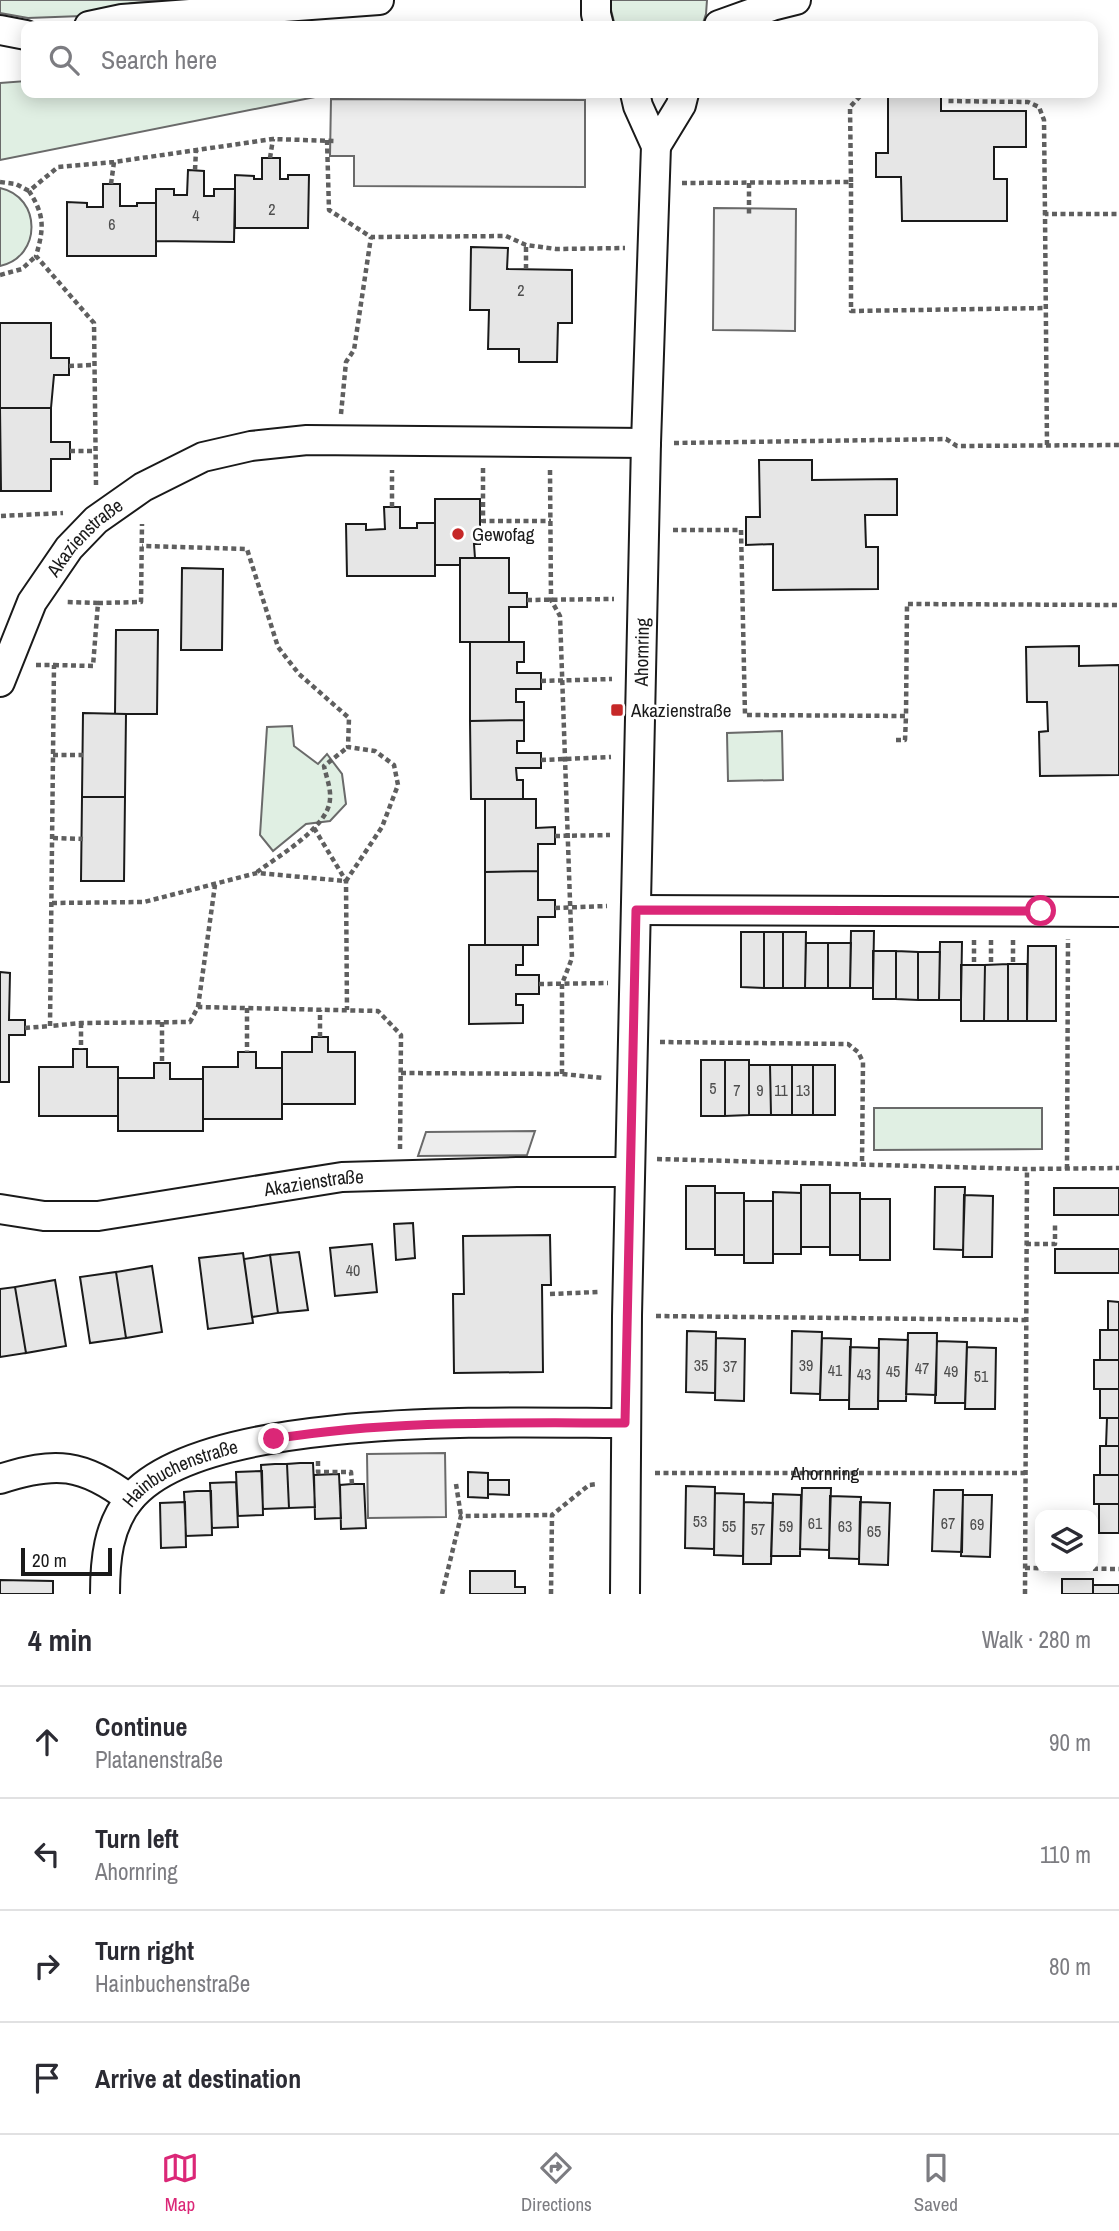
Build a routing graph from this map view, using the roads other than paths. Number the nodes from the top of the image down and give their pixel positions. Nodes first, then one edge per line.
1 (379, 0) edge
2 (596, 0) edge
3 (721, 0) edge
4 (796, 0) edge
5 (113, 21) edge
6 (598, 21) edge
7 (719, 21) edge
8 (732, 21) edge
9 (0, 30) edge
10 (21, 34) edge
11 (636, 98) edge
12 (683, 98) edge
13 (656, 146) junction
14 (646, 443) junction
15 (3, 673) edge
16 (636, 910) junction
17 (1119, 912) edge
18 (631, 1166) junction
19 (0, 1209) edge
20 (625, 1423) junction
21 (0, 1479) edge
22 (130, 1499) junction
23 (105, 1594) edge
24 (625, 1594) edge

1 - 5 street
2 - 6 street
3 - 7 street
4 - 8 street
9 - 10 street
11 - 13 street, Ahornring
12 - 13 street, Ahornring
13 - 14 street, Ahornring
14 - 15 street, Akazienstraße
14 - 16 street, Ahornring
16 - 17 street
16 - 18 street, Ahornring
18 - 19 street, Akazienstraße
18 - 20 street, Ahornring
20 - 22 street, Hainbuchenstraße
20 - 24 street, Ahornring
21 - 22 street
22 - 23 street, Hainbuchenstraße

